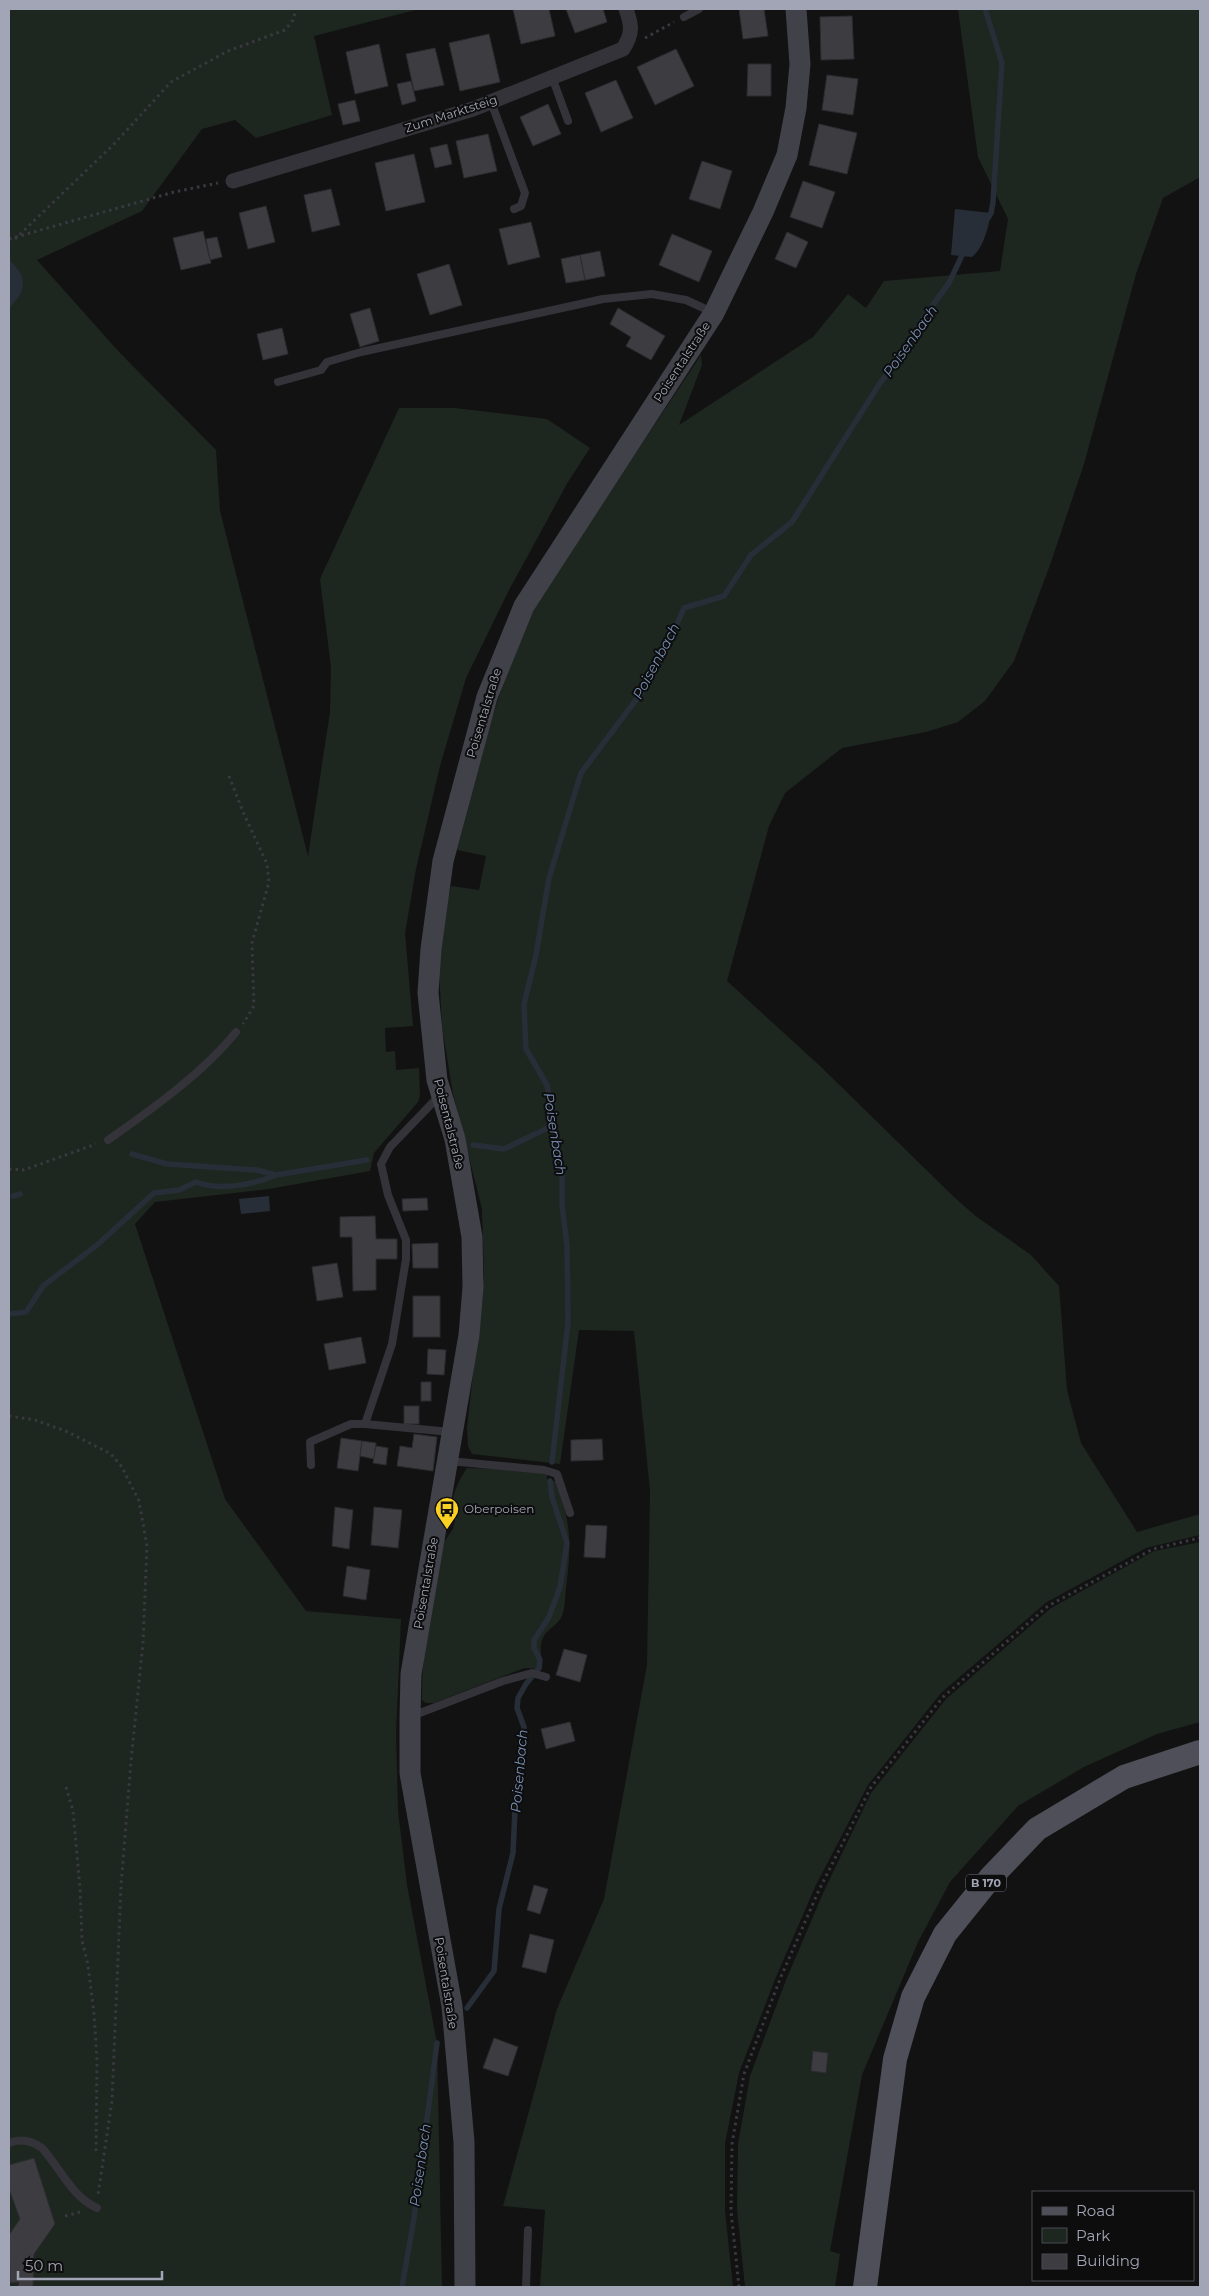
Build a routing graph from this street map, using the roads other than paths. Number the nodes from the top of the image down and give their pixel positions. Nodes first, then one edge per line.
1 (626, 9) edge
2 (699, 9) edge
3 (796, 9) edge
4 (684, 17) road end
5 (552, 77) junction
6 (490, 102) junction
7 (568, 121) dead end
8 (233, 180) road end
9 (514, 209) dead end
10 (714, 313) junction
11 (278, 382) dead end
12 (236, 1032) road end
13 (440, 1094) junction
14 (108, 1140) road end
15 (365, 1424) junction
16 (453, 1433) junction
17 (448, 1461) junction
18 (311, 1466) dead end
19 (570, 1513) dead end
20 (546, 1677) dead end
21 (410, 1717) junction
22 (1200, 1752) edge
23 (9, 2143) edge
24 (98, 2208) road end
25 (528, 2230) dead end
26 (465, 2287) edge
27 (526, 2287) edge
28 (865, 2287) edge

1 - 5 street, Zum Marktsteig
2 - 4 lane
3 - 10 main road, Poisentalstraße
5 - 6 street, Zum Marktsteig
5 - 7 lane
6 - 8 street, Zum Marktsteig
6 - 9 lane
10 - 11 lane
10 - 13 main road, Poisentalstraße
12 - 14 lane
13 - 15 lane
13 - 16 main road, Poisentalstraße
15 - 16 lane
15 - 18 lane
16 - 17 main road, Poisentalstraße
17 - 19 lane
17 - 21 main road, Poisentalstraße
20 - 21 lane
21 - 26 main road, Poisentalstraße
22 - 28 main road, B 170
23 - 24 lane
25 - 27 lane

